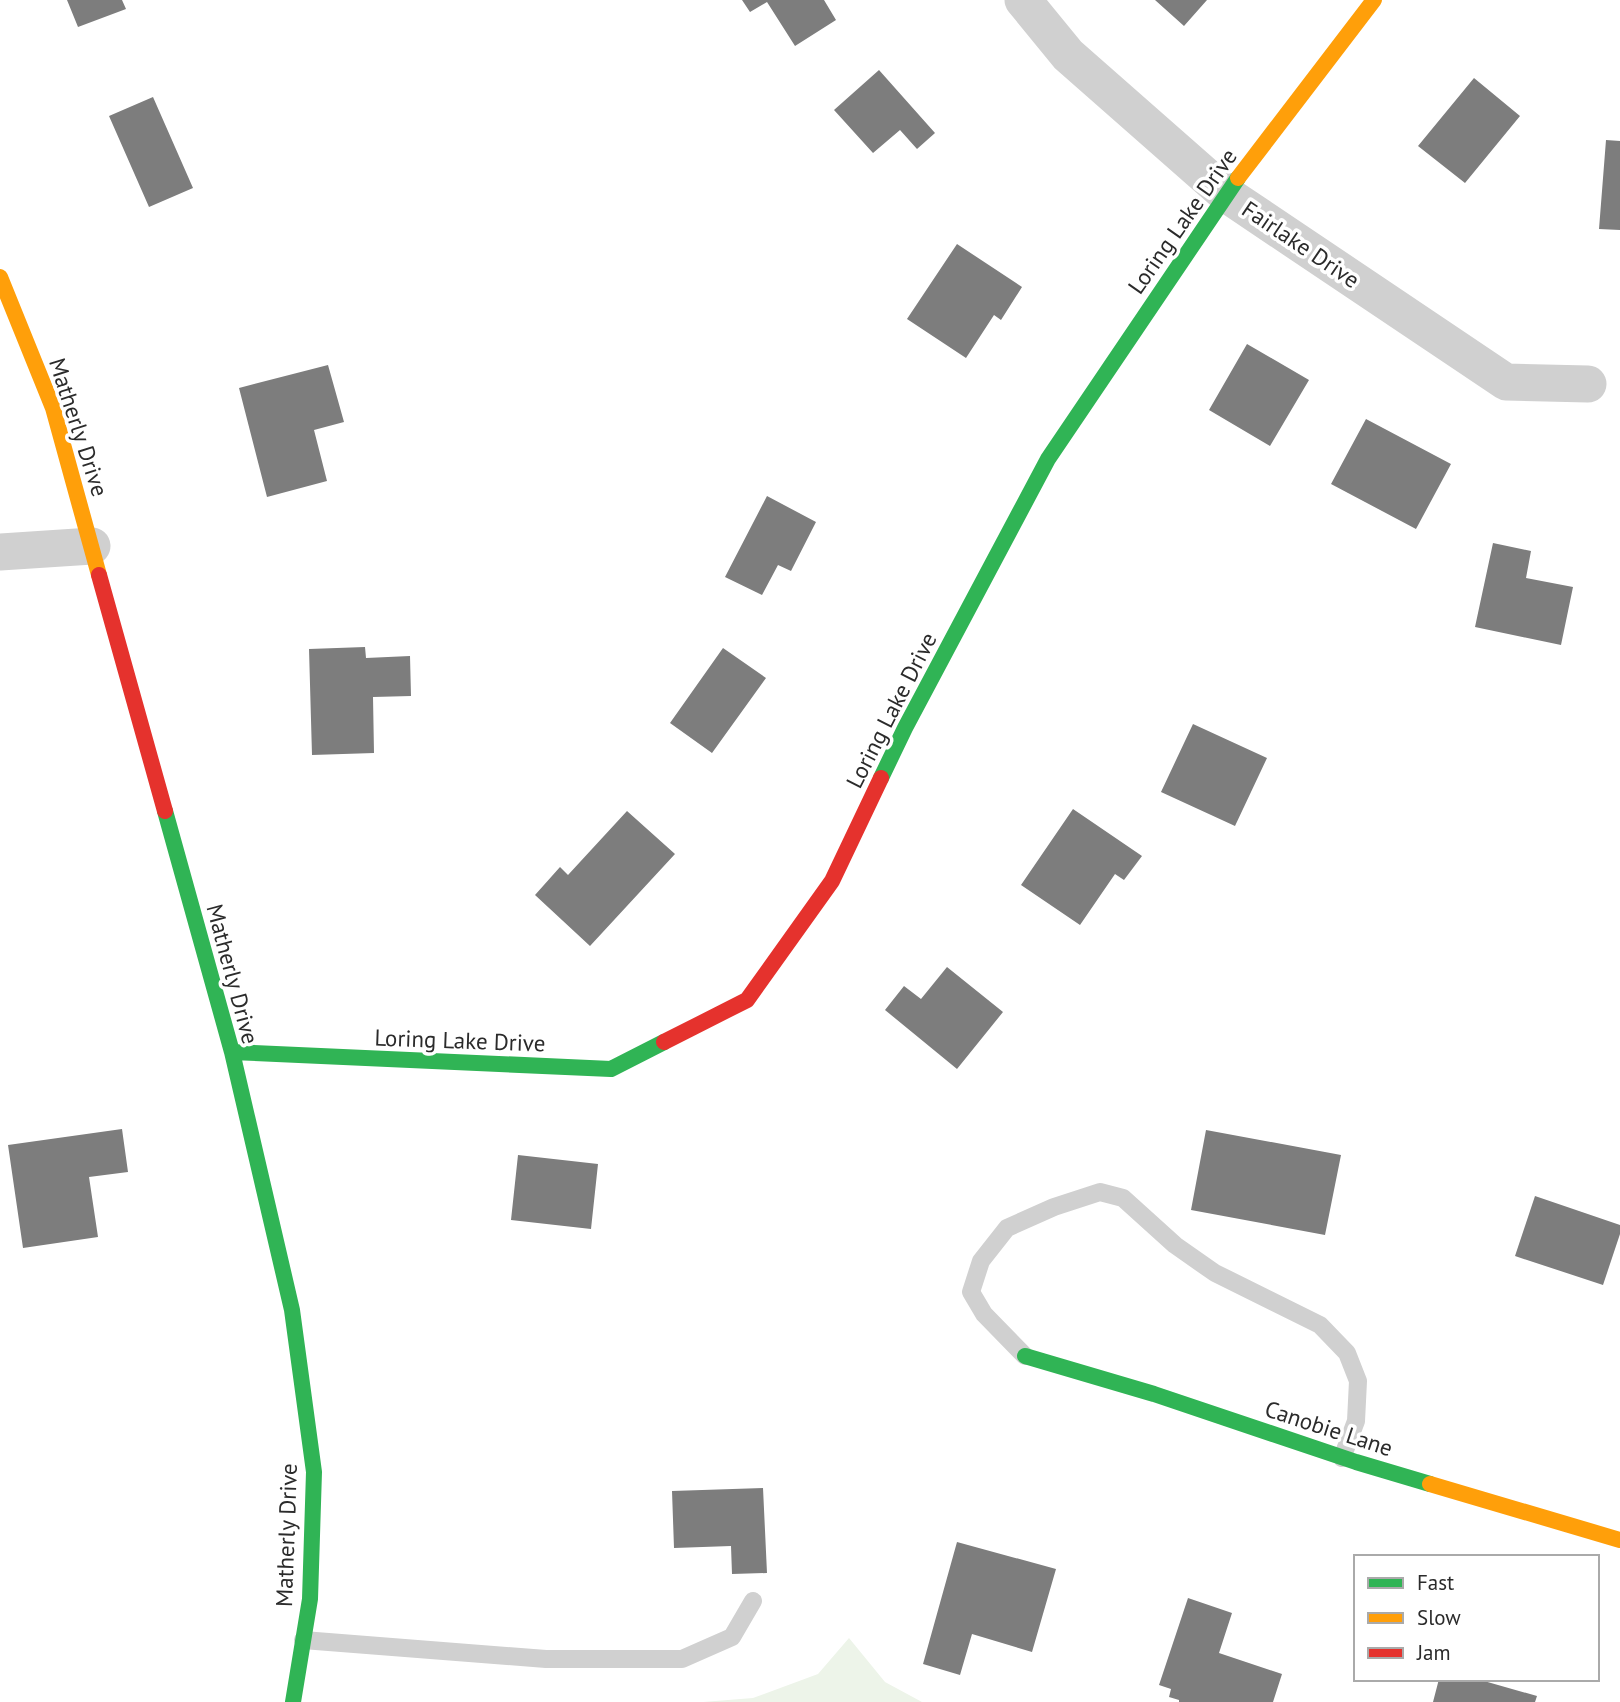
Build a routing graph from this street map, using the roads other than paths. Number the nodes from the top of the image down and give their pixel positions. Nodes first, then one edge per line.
1 (1023, 0) edge
2 (1374, 0) edge
3 (1226, 194) junction
4 (0, 277) edge
5 (1588, 384) dead end
6 (92, 546) junction
7 (0, 552) edge
8 (232, 1052) junction
9 (1025, 1356) joint
10 (1342, 1458) junction
11 (1620, 1540) edge
12 (753, 1601) dead end
13 (303, 1640) junction
14 (293, 1702) edge

1 - 3 street, Fairlake Drive
2 - 3 street, Loring Lake Drive
3 - 5 street, Fairlake Drive
3 - 8 street, Loring Lake Drive
4 - 6 street, Matherly Drive
6 - 7 street
6 - 8 street, Matherly Drive
8 - 13 street, Matherly Drive
9 - 10 street, Canobie Lane
9 - 10 lane
10 - 11 street, Canobie Lane
12 - 13 lane
13 - 14 street, Matherly Drive

